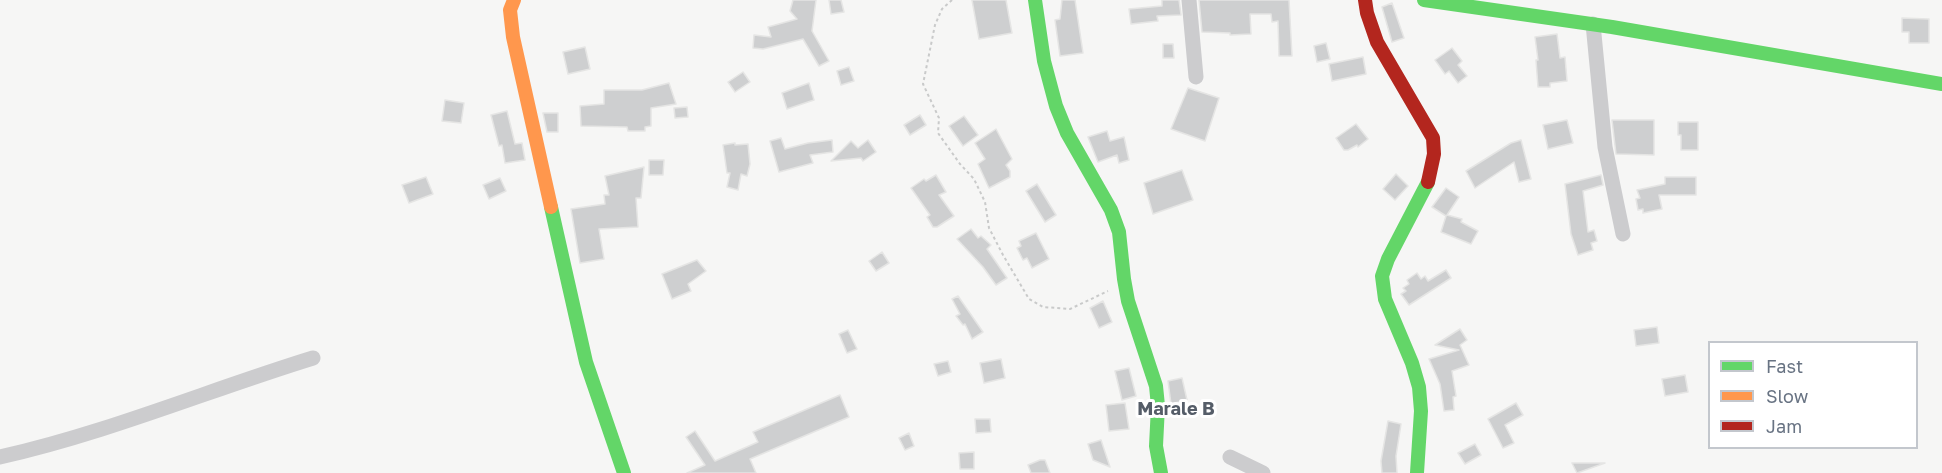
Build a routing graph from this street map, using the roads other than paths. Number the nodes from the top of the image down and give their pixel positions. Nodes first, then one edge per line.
1 (513, 0) edge
2 (1035, 0) edge
3 (1189, 0) edge
4 (1365, 0) edge
5 (1424, 0) edge
6 (1441, 1) edge
7 (1593, 24) junction
8 (1196, 77) dead end
9 (1942, 84) edge
10 (1623, 234) dead end
11 (313, 358) dead end
12 (0, 457) edge
13 (1230, 457) dead end
14 (624, 473) edge
15 (1161, 473) edge
16 (1263, 473) edge
17 (1417, 473) edge

1 - 14 street
2 - 15 street
3 - 8 street
4 - 17 street
5 - 6 street
6 - 7 street
7 - 9 street
7 - 10 street
11 - 12 street
13 - 16 street

